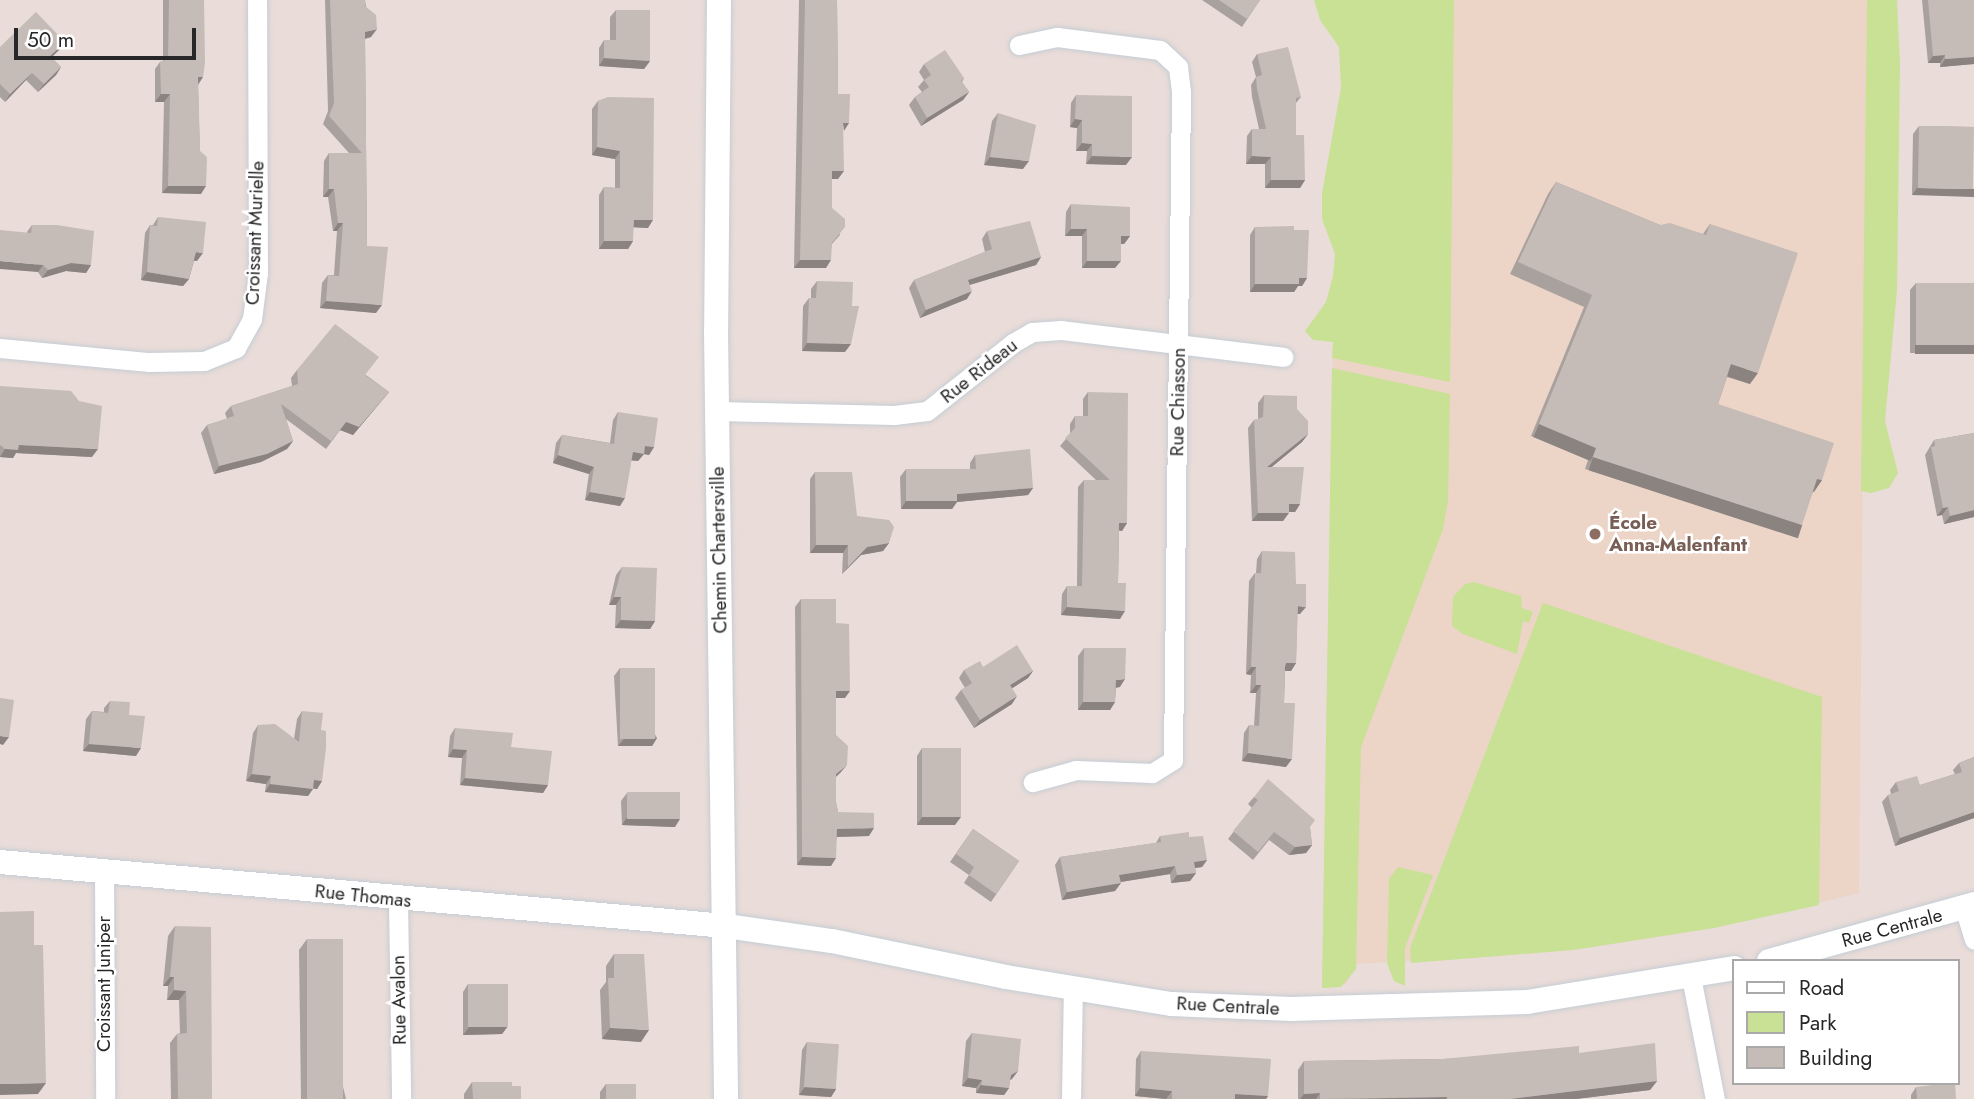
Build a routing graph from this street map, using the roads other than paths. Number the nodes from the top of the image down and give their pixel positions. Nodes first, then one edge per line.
1 (257, 0) edge
2 (719, 0) edge
3 (1020, 45) dead end
4 (1179, 344) junction
5 (0, 348) edge
6 (1283, 357) dead end
7 (716, 411) junction
8 (1033, 782) dead end
9 (0, 862) edge
10 (104, 870) junction
11 (398, 900) junction
12 (1969, 906) edge
13 (726, 926) junction
14 (1974, 940) edge
15 (1776, 959) edge
16 (1732, 968) edge
17 (1691, 976) junction
18 (1073, 989) junction
19 (105, 1099) edge
20 (401, 1099) edge
21 (726, 1099) edge
22 (1071, 1099) edge
23 (1715, 1099) edge

1 - 5 street, Croissant Murielle
2 - 7 street, Chemin Chartersville
3 - 4 street, Rue Chiasson
4 - 6 street, Rue Rideau
4 - 7 street, Rue Rideau
4 - 8 street, Rue Chiasson
7 - 13 street, Chemin Chartersville
9 - 10 street, Rue Thomas
10 - 11 street, Rue Thomas
10 - 19 street, Croissant Juniper
11 - 13 street, Rue Thomas
11 - 20 street, Rue Avalon
12 - 14 street
12 - 15 street, Rue Centrale
13 - 18 street, Rue Centrale
13 - 21 street, Chemin Chartersville
16 - 17 street, Rue Centrale
17 - 18 street, Rue Centrale
17 - 23 street
18 - 22 street

